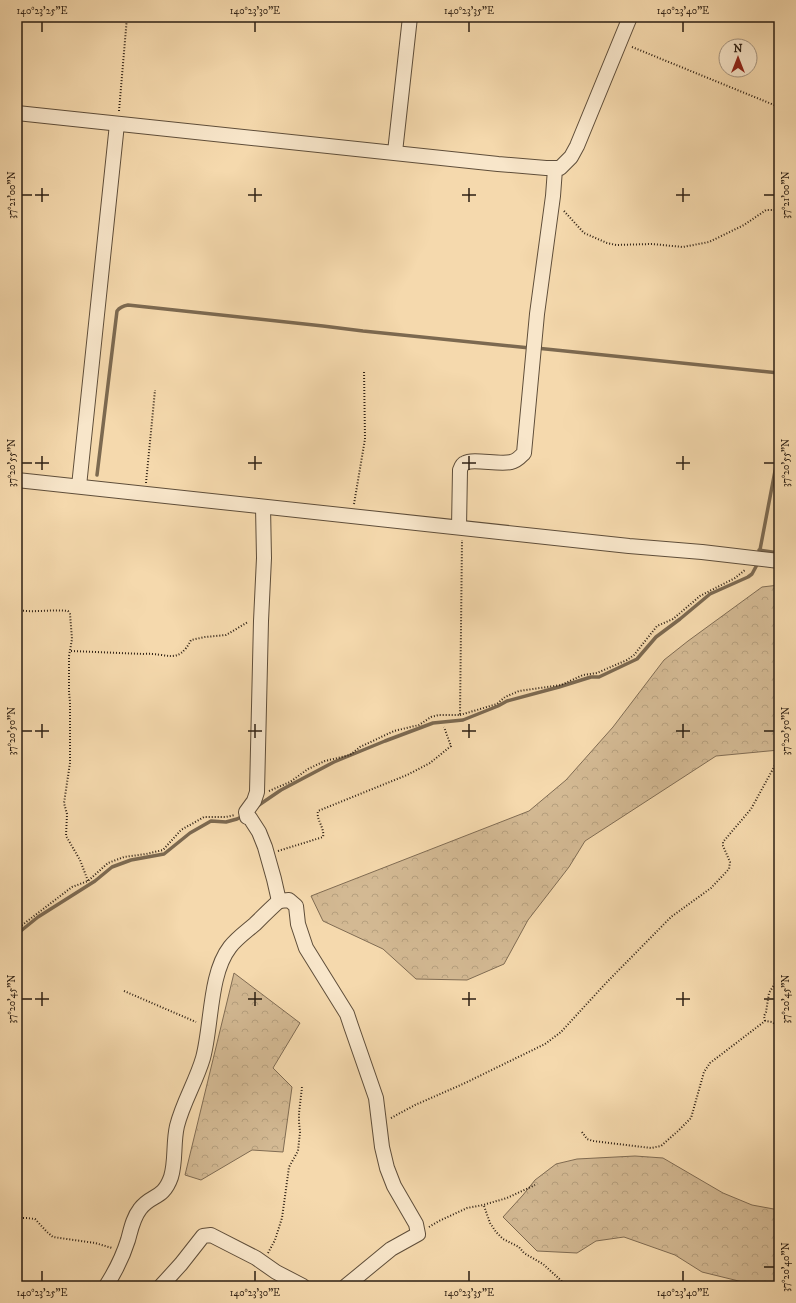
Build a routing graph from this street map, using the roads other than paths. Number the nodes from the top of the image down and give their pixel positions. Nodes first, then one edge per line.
1 (410, 17) edge
2 (630, 17) edge
3 (17, 113) edge
4 (118, 124) junction
5 (395, 152) junction
6 (555, 169) junction
7 (17, 480) edge
8 (79, 486) junction
9 (263, 507) junction
10 (459, 527) junction
11 (779, 561) edge
12 (278, 901) junction
13 (106, 1286) edge
14 (161, 1286) edge
15 (303, 1286) edge
16 (346, 1286) edge

1 - 5 street
2 - 6 street
3 - 4 street
4 - 5 street
4 - 8 street
5 - 6 street
6 - 10 street
7 - 8 street
8 - 9 street
9 - 10 street
9 - 12 street
10 - 11 street
12 - 13 street
12 - 16 street
14 - 15 street

